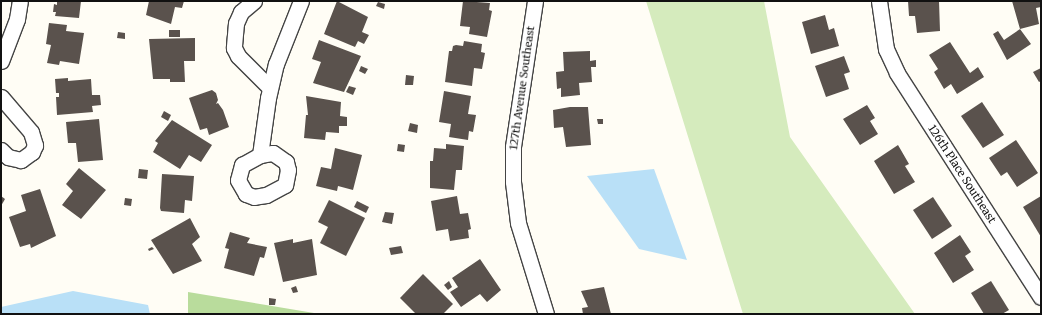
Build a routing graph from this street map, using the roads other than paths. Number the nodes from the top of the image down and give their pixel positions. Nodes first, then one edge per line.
1 (20, 1) edge
2 (254, 1) edge
3 (301, 1) edge
4 (535, 1) edge
5 (879, 1) edge
6 (1, 61) edge
7 (270, 88) junction
8 (1, 97) edge
9 (1, 150) edge
10 (260, 155) dead end
11 (1041, 297) edge
12 (546, 314) edge

1 - 6 street
2 - 7 street
3 - 7 street
4 - 12 street, 127th Avenue Southeast
5 - 11 street, 126th Place Southeast
7 - 10 street
8 - 9 street

